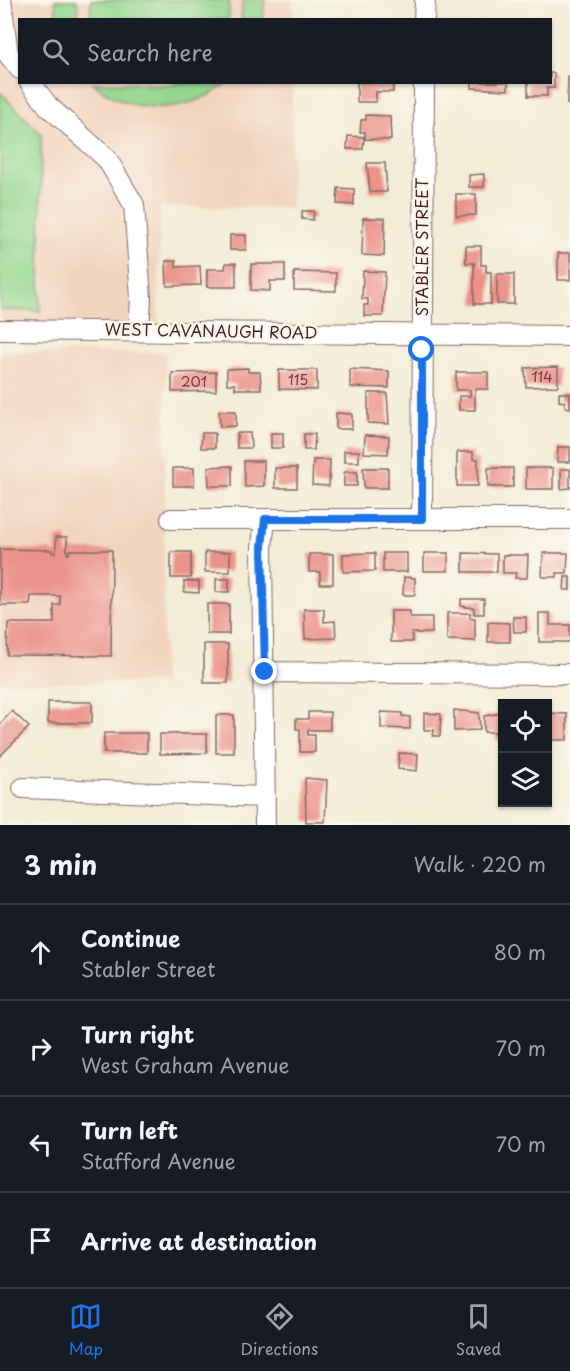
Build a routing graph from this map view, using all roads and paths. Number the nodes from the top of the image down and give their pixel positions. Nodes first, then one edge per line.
1 (1, 0) edge
2 (425, 0) edge
3 (424, 18) edge
4 (18, 66) edge
5 (32, 84) edge
6 (424, 84) edge
7 (0, 330) edge
8 (139, 331) junction
9 (422, 333) junction
10 (570, 336) edge
11 (171, 519) dead end
12 (265, 519) junction
13 (422, 519) junction
14 (570, 519) edge
15 (265, 672) junction
16 (570, 674) edge
17 (23, 788) dead end
18 (266, 797) junction
19 (265, 825) edge

1 - 4 street
2 - 3 street
5 - 8 street
6 - 9 street, STABLER STREET
7 - 8 street, WEST CAVANAUGH ROAD
8 - 9 street, WEST CAVANAUGH ROAD
9 - 10 street, WEST CAVANAUGH ROAD
9 - 13 street, STABLER STREET
11 - 12 street
12 - 13 street
12 - 15 street
13 - 14 street
15 - 16 street
15 - 18 street
17 - 18 street
18 - 19 street

